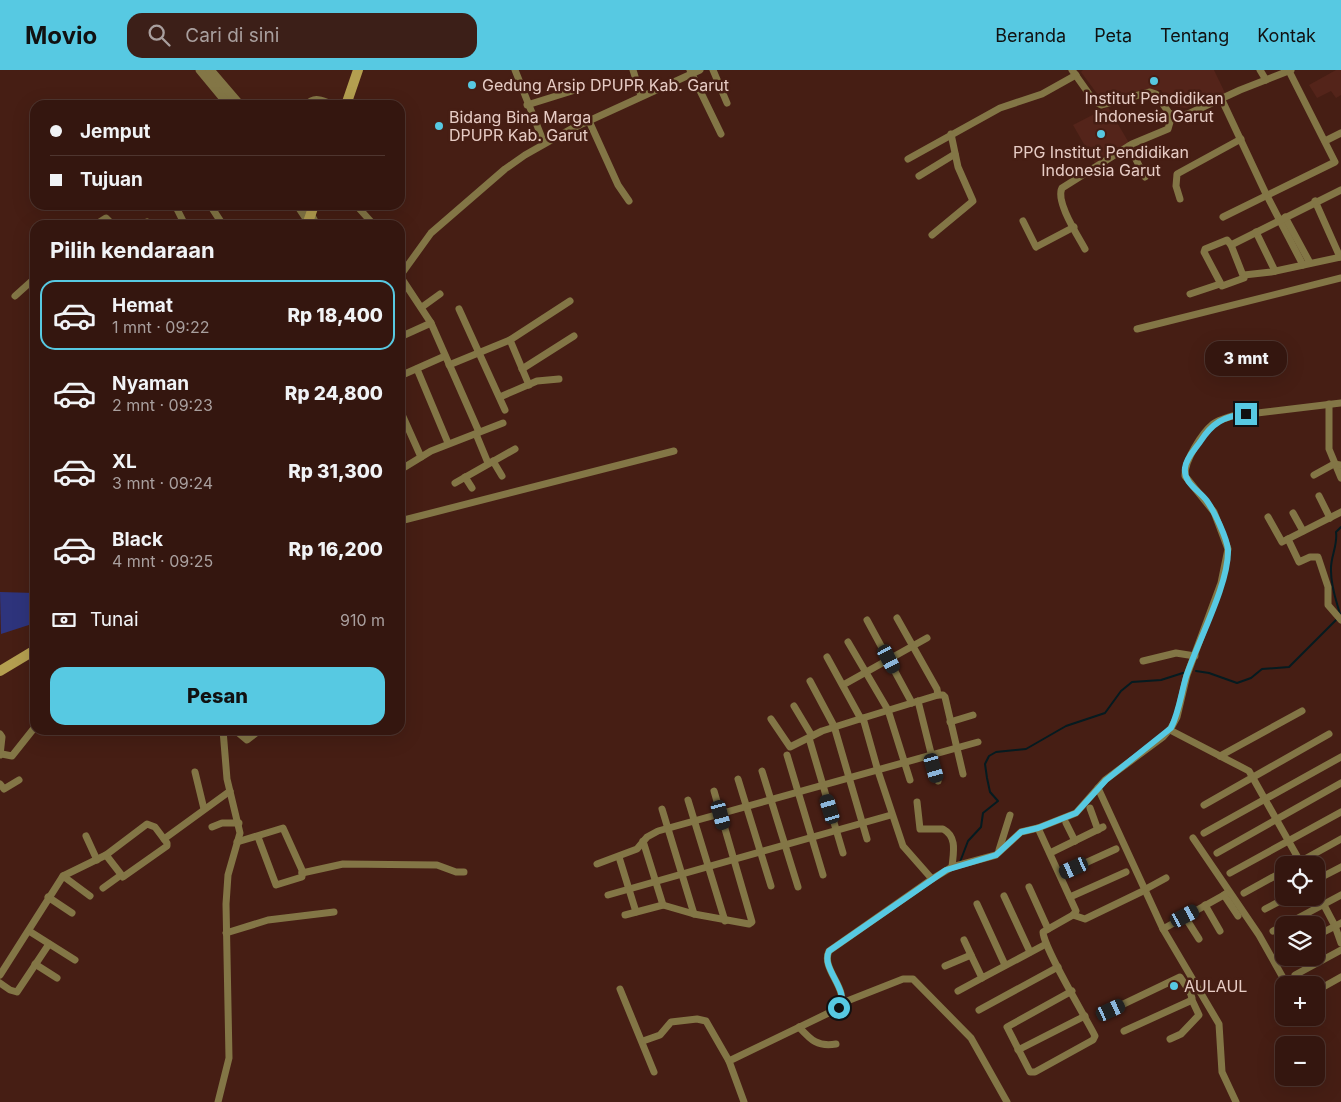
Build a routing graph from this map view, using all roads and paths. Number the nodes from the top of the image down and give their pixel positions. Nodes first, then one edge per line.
1 (200, 70) edge
2 (210, 70) edge
3 (358, 70) edge
4 (515, 70) edge
5 (633, 70) edge
6 (700, 70) edge
7 (713, 70) edge
8 (1260, 70) edge
9 (1290, 70) edge
10 (690, 72) edge
11 (1074, 72) edge
12 (1266, 80) junction
13 (572, 91) dead end
14 (641, 96) junction
15 (1221, 98) junction
16 (225, 100) edge
17 (236, 100) edge
18 (348, 100) edge
19 (727, 103) dead end
20 (527, 104) junction
21 (1172, 115) junction
22 (589, 120) junction
23 (1341, 133) edge
24 (721, 134) dead end
25 (951, 134) junction
26 (1241, 139) junction
27 (1325, 141) junction
28 (544, 143) junction
29 (1129, 146) junction
30 (955, 154) junction
31 (908, 159) dead end
32 (918, 176) dead end
33 (1145, 177) dead end
34 (1341, 190) edge
35 (1266, 194) junction
36 (1180, 199) dead end
37 (629, 201) dead end
38 (1315, 201) junction
39 (360, 210) edge
40 (1223, 217) dead end
41 (1282, 218) junction
42 (370, 220) edge
43 (1024, 221) dead end
44 (1074, 227) junction
45 (1256, 232) junction
46 (932, 235) dead end
47 (1232, 245) junction
48 (1085, 250) dead end
49 (1341, 257) edge
50 (1306, 264) junction
51 (405, 270) edge
52 (1275, 271) junction
53 (1244, 275) junction
54 (1341, 278) edge
55 (30, 282) edge
56 (405, 284) edge
57 (1220, 284) junction
58 (440, 294) dead end
59 (1190, 294) dead end
60 (15, 296) dead end
61 (570, 301) dead end
62 (422, 307) junction
63 (460, 309) dead end
64 (431, 323) junction
65 (1137, 329) dead end
66 (405, 335) edge
67 (574, 336) dead end
68 (510, 340) junction
69 (480, 352) junction
70 (445, 356) junction
71 (450, 365) junction
72 (417, 369) junction
73 (522, 369) junction
74 (405, 374) edge
75 (559, 379) dead end
76 (529, 385) junction
77 (500, 397) junction
78 (1341, 402) edge
79 (1329, 404) junction
80 (505, 410) dead end
81 (405, 422) edge
82 (503, 422) dead end
83 (478, 433) junction
84 (448, 443) junction
85 (515, 449) dead end
86 (674, 451) dead end
87 (420, 457) junction
88 (491, 462) junction
89 (1338, 464) edge
90 (405, 467) edge
91 (1314, 475) dead end
92 (502, 476) dead end
93 (465, 477) junction
94 (1341, 478) edge
95 (455, 483) dead end
96 (472, 488) dead end
97 (1319, 496) dead end
98 (1341, 512) edge
99 (1293, 513) dead end
100 (1268, 517) dead end
101 (1330, 518) junction
102 (405, 520) edge
103 (1303, 532) junction
104 (1288, 539) junction
105 (897, 618) dead end
106 (867, 620) dead end
107 (1341, 620) edge
108 (927, 638) dead end
109 (848, 642) dead end
110 (913, 646) junction
111 (30, 653) edge
112 (1194, 656) junction
113 (826, 657) dead end
114 (889, 659) junction
115 (1143, 661) dead end
116 (0, 671) edge
117 (866, 673) junction
118 (810, 681) dead end
119 (843, 685) junction
120 (938, 695) junction
121 (915, 702) junction
122 (794, 706) dead end
123 (888, 710) junction
124 (1302, 711) dead end
125 (973, 715) dead end
126 (771, 719) dead end
127 (862, 719) junction
128 (950, 722) junction
129 (834, 726) junction
130 (1170, 730) junction
131 (30, 733) edge
132 (0, 734) edge
133 (1329, 734) dead end
134 (223, 735) edge
135 (241, 735) edge
136 (254, 735) edge
137 (811, 737) junction
138 (978, 742) dead end
139 (956, 748) junction
140 (1, 754) edge
141 (787, 754) dead end
142 (931, 755) junction
143 (1220, 756) junction
144 (1341, 757) edge
145 (904, 763) junction
146 (762, 771) dead end
147 (878, 771) junction
148 (195, 772) dead end
149 (964, 774) dead end
150 (1252, 777) junction
151 (850, 778) junction
152 (738, 779) dead end
153 (20, 780) dead end
154 (910, 780) dead end
155 (938, 781) dead end
156 (1341, 783) edge
157 (0, 784) edge
158 (824, 786) junction
159 (1098, 788) junction
160 (230, 791) junction
161 (714, 791) dead end
162 (798, 794) junction
163 (1265, 798) junction
164 (688, 800) dead end
165 (772, 800) junction
166 (917, 802) dead end
167 (1204, 805) dead end
168 (662, 808) dead end
169 (747, 808) junction
170 (1090, 808) dead end
171 (204, 809) junction
172 (1341, 812) edge
173 (721, 815) junction
174 (892, 815) junction
175 (1010, 815) dead end
176 (1276, 820) junction
177 (239, 823) junction
178 (694, 823) junction
179 (862, 823) junction
180 (1066, 823) dead end
181 (212, 827) dead end
182 (667, 828) junction
183 (1038, 828) junction
184 (837, 831) junction
185 (1204, 833) dead end
186 (86, 836) dead end
187 (258, 837) junction
188 (811, 838) junction
189 (1193, 838) dead end
190 (164, 839) junction
191 (867, 839) dead end
192 (1341, 839) edge
193 (644, 841) junction
194 (1075, 841) junction
195 (1288, 841) junction
196 (237, 842) junction
197 (786, 845) junction
198 (1116, 850) dead end
199 (760, 852) junction
200 (843, 853) dead end
201 (999, 853) junction
202 (1050, 853) junction
203 (1217, 853) dead end
204 (106, 855) junction
205 (619, 856) junction
206 (1295, 856) edge
207 (1312, 856) edge
208 (97, 860) junction
209 (734, 860) junction
210 (598, 864) dead end
211 (707, 867) junction
212 (1341, 867) edge
213 (952, 868) junction
214 (464, 872) dead end
215 (1126, 872) dead end
216 (302, 873) junction
217 (1230, 873) dead end
218 (682, 874) junction
219 (1060, 874) junction
220 (121, 875) junction
221 (823, 875) dead end
222 (1325, 875) edge
223 (63, 876) junction
224 (1275, 876) edge
225 (1166, 878) dead end
226 (932, 879) junction
227 (656, 882) junction
228 (771, 886) dead end
229 (798, 887) dead end
230 (1029, 887) dead end
231 (103, 888) dead end
232 (629, 889) junction
233 (1142, 891) junction
234 (1227, 893) junction
235 (1244, 893) dead end
236 (608, 895) dead end
237 (1341, 895) edge
238 (90, 896) dead end
239 (1004, 896) dead end
240 (48, 897) junction
241 (1070, 897) junction
242 (1325, 903) edge
243 (977, 904) dead end
244 (1275, 904) edge
245 (663, 905) junction
246 (1205, 905) junction
247 (1325, 905) edge
248 (1320, 906) edge
249 (1265, 909) dead end
250 (334, 912) dead end
251 (636, 912) junction
252 (72, 913) dead end
253 (694, 914) junction
254 (625, 915) dead end
255 (1073, 916) junction
256 (1185, 916) junction
257 (1238, 916) dead end
258 (1301, 916) edge
259 (725, 921) junction
260 (1338, 924) edge
261 (1048, 929) junction
262 (1163, 929) junction
263 (29, 931) junction
264 (1220, 931) dead end
265 (1325, 931) edge
266 (226, 933) junction
267 (1199, 939) dead end
268 (964, 940) dead end
269 (1341, 943) edge
270 (49, 944) junction
271 (1046, 944) junction
272 (1341, 950) edge
273 (1030, 952) junction
274 (971, 955) junction
275 (75, 960) dead end
276 (36, 964) junction
277 (1006, 965) junction
278 (945, 966) dead end
279 (1058, 967) junction
280 (0, 975) edge
281 (1295, 975) dead end
282 (1282, 976) edge
283 (1341, 977) edge
284 (57, 978) dead end
285 (982, 978) junction
286 (0, 983) edge
287 (1325, 986) edge
288 (620, 989) dead end
289 (958, 991) dead end
290 (1072, 991) junction
291 (1193, 993) junction
292 (842, 1003) junction
293 (979, 1010) dead end
294 (1111, 1010) dead end
295 (1085, 1016) junction
296 (799, 1027) junction
297 (1124, 1031) dead end
298 (1170, 1039) dead end
299 (643, 1041) junction
300 (836, 1044) dead end
301 (1018, 1050) junction
302 (728, 1061) junction
303 (654, 1072) dead end
304 (742, 1101) edge
305 (218, 1102) edge
306 (1007, 1102) edge
307 (1236, 1102) edge

1 - 16 street
2 - 17 street
3 - 18 main road
4 - 20 street
5 - 14 street
6 - 10 street
7 - 19 street
8 - 12 street
9 - 12 street
9 - 27 street
10 - 14 street
10 - 24 street
11 - 21 street
11 - 25 street
12 - 15 street
13 - 20 street
14 - 22 street
15 - 21 street
15 - 26 street
20 - 28 street
21 - 29 street
22 - 28 street
22 - 37 street
23 - 27 street
25 - 30 street
25 - 31 street
26 - 35 street
26 - 36 street
27 - 35 street
28 - 51 street
29 - 33 street
29 - 44 street
30 - 32 street
30 - 46 street
34 - 38 street
35 - 40 street
35 - 41 street
38 - 41 street
38 - 49 street
39 - 42 street
41 - 45 street
41 - 50 street
43 - 44 street
44 - 48 street
45 - 47 street
45 - 52 street
47 - 53 street
47 - 57 street
49 - 50 street
50 - 52 street
52 - 53 street
53 - 57 street
54 - 65 street
55 - 60 street
56 - 62 street
57 - 59 street
58 - 62 street
61 - 68 street
62 - 64 street
63 - 69 street
64 - 66 street
64 - 70 street
67 - 73 street
68 - 69 street
68 - 73 street
69 - 71 street
69 - 77 street
70 - 71 street
70 - 72 street
71 - 83 street
72 - 74 street
72 - 84 street
73 - 76 street
75 - 76 street
76 - 77 street
77 - 80 street
78 - 79 street
79 - 89 street
79 - 112 street
81 - 87 street
82 - 83 street
83 - 84 street
83 - 88 street
84 - 87 street
85 - 88 street
86 - 102 street
87 - 90 street
88 - 92 street
88 - 93 street
89 - 91 street
89 - 94 street
93 - 95 street
93 - 96 street
97 - 101 street
98 - 101 street
99 - 103 street
100 - 104 street
101 - 103 street
103 - 104 street
104 - 107 street
105 - 110 street
106 - 114 street
108 - 110 street
109 - 117 street
110 - 114 street
110 - 120 street
111 - 116 main road
112 - 115 street
112 - 130 street
113 - 119 street
114 - 117 street
114 - 121 street
117 - 119 street
117 - 123 street
118 - 129 street
119 - 127 street
120 - 121 street
120 - 128 street
121 - 123 street
121 - 142 street
122 - 137 street
123 - 127 street
123 - 145 street
124 - 143 street
125 - 128 street
126 - 137 street
127 - 129 street
127 - 147 street
128 - 139 street
129 - 137 street
129 - 151 street
130 - 143 street
130 - 159 street
131 - 140 street
132 - 140 street
133 - 150 street
134 - 160 street
135 - 136 street
137 - 158 street
138 - 139 street
139 - 142 street
139 - 149 street
141 - 162 street
142 - 145 street
142 - 155 street
143 - 150 street
144 - 163 street
145 - 147 street
145 - 154 street
146 - 165 street
147 - 151 street
147 - 174 street
148 - 171 street
150 - 163 street
150 - 167 street
151 - 158 street
151 - 179 street
152 - 169 street
153 - 157 street
156 - 176 street
158 - 162 street
158 - 184 street
159 - 183 street
159 - 233 street
160 - 171 street
160 - 177 street
161 - 173 street
162 - 165 street
162 - 188 street
163 - 176 street
163 - 185 street
164 - 178 street
165 - 169 street
165 - 197 street
166 - 213 street
168 - 182 street
169 - 173 street
169 - 199 street
170 - 194 street
171 - 190 street
172 - 195 street
173 - 178 street
173 - 209 street
174 - 179 street
174 - 226 street
175 - 201 street
176 - 195 street
176 - 203 street
177 - 181 street
177 - 196 street
178 - 182 street
178 - 211 street
179 - 184 street
179 - 191 street
180 - 194 street
182 - 193 street
182 - 218 street
183 - 201 street
183 - 202 street
184 - 188 street
184 - 200 street
186 - 208 street
187 - 196 street
187 - 216 street
187 - 216 street
188 - 197 street
188 - 221 street
189 - 234 street
190 - 204 street
190 - 220 street
192 - 207 street
193 - 205 street
193 - 227 street
194 - 202 street
195 - 206 street
195 - 217 street
196 - 266 street
197 - 199 street
197 - 229 street
198 - 219 street
199 - 209 street
199 - 228 street
201 - 213 street
202 - 219 street
204 - 208 street
204 - 220 street
205 - 210 street
205 - 232 street
208 - 223 street
209 - 211 street
209 - 259 street
211 - 218 street
211 - 259 street
212 - 222 street
213 - 226 street
214 - 216 street
215 - 241 street
218 - 227 street
218 - 253 street
219 - 241 street
220 - 231 street
223 - 238 street
223 - 240 street
224 - 235 street
225 - 233 street
226 - 292 street
227 - 232 street
227 - 245 street
230 - 261 street
232 - 236 street
232 - 251 street
233 - 255 street
233 - 262 street
234 - 246 street
234 - 257 street
234 - 282 street
237 - 242 street
239 - 273 street
240 - 252 street
240 - 263 street
241 - 255 street
243 - 277 street
244 - 249 street
245 - 251 street
245 - 253 street
246 - 256 street
246 - 264 street
247 - 260 street
248 - 258 street
250 - 266 street
251 - 254 street
253 - 259 street
255 - 261 street
256 - 262 street
256 - 267 street
260 - 265 street
260 - 269 street
261 - 271 street
262 - 291 street
263 - 270 street
263 - 280 street
266 - 305 street
268 - 274 street
270 - 275 street
270 - 276 street
271 - 273 street
271 - 279 street
272 - 281 street
273 - 277 street
274 - 278 street
274 - 285 street
276 - 284 street
276 - 286 street
277 - 285 street
279 - 290 street
279 - 293 street
283 - 287 street
285 - 289 street
288 - 299 street
290 - 295 street
290 - 301 street
291 - 294 street
291 - 297 street
291 - 298 street
291 - 307 street
292 - 296 street
292 - 306 street
295 - 301 street
295 - 301 street
296 - 300 street
296 - 302 street
299 - 302 street
299 - 303 street
302 - 304 street

